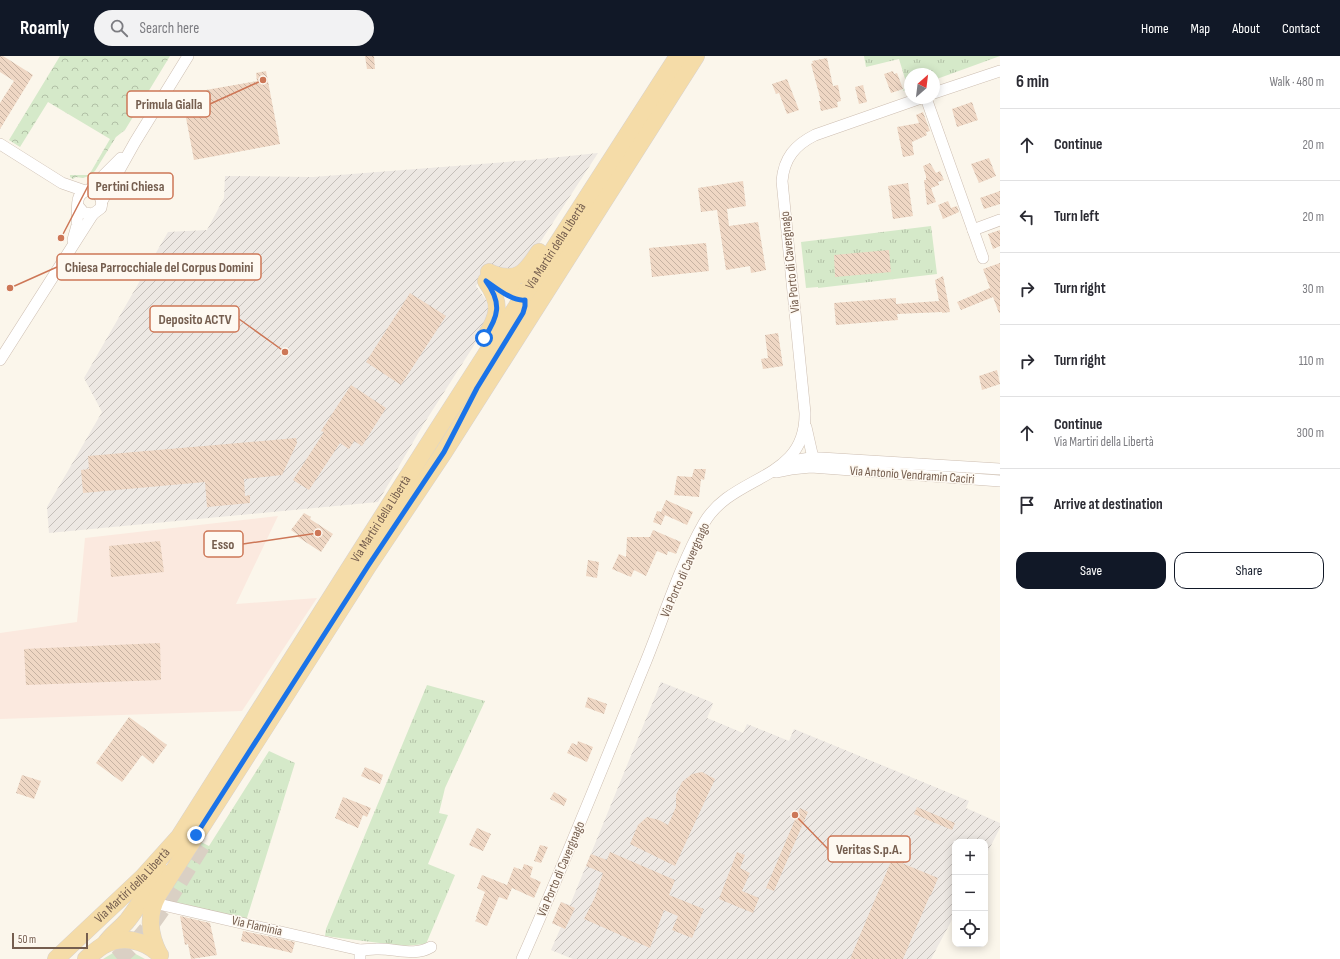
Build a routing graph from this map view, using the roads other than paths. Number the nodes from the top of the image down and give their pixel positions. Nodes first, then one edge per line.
1 (188, 56) edge
2 (678, 56) edge
3 (696, 56) edge
4 (1000, 71) edge
5 (940, 91) edge
6 (904, 104) edge
7 (928, 104) edge
8 (135, 142) junction
9 (0, 144) edge
10 (604, 170) junction
11 (54, 178) junction
12 (87, 191) junction
13 (607, 195) junction
14 (102, 201) junction
15 (78, 204) junction
16 (93, 214) junction
17 (1000, 220) edge
18 (973, 230) junction
19 (71, 247) junction
20 (983, 258) dead end
21 (487, 277) junction
22 (523, 299) junction
23 (0, 360) edge
24 (805, 422) junction
25 (436, 432) junction
26 (447, 446) junction
27 (813, 458) junction
28 (786, 462) junction
29 (824, 468) junction
30 (1000, 469) edge
31 (771, 473) junction
32 (1000, 480) edge
33 (401, 518) junction
34 (179, 837) junction
35 (204, 844) tunnel mouth
36 (154, 903) junction
37 (431, 946) dead end
38 (93, 954) edge
39 (360, 954) edge
40 (160, 956) edge
41 (56, 959) edge
42 (522, 959) edge

1 - 8 street
2 - 10 main road, Via Martiri della Libertà
3 - 13 main road, Via Martiri della Libertà
4 - 5 street
6 - 24 street, Via Porto di Cavergnago
7 - 18 street
8 - 12 street
8 - 14 street
9 - 11 street
10 - 21 main road
10 - 22 main road, Via Martiri della Libertà
11 - 12 street
11 - 15 street
12 - 14 street
12 - 15 street
13 - 22 main road
13 - 26 main road, Via Martiri della Libertà
14 - 16 street
15 - 16 street
15 - 19 street
16 - 19 street
17 - 18 street
18 - 20 street
19 - 23 street
21 - 22 main road
21 - 25 main road
22 - 25 main road, Via Martiri della Libertà
22 - 26 main road
24 - 27 street
24 - 28 street, Via Porto di Cavergnago
25 - 34 main road, Via Martiri della Libertà
26 - 33 main road, Via Martiri della Libertà
27 - 28 street
27 - 29 street
27 - 30 street
28 - 31 street, Via Porto di Cavergnago
29 - 31 street, Via Antonio Vendramin Caciri
29 - 32 street, Via Antonio Vendramin Caciri
31 - 42 street, Via Porto di Cavergnago
33 - 35 main road, Via Martiri della Libertà
33 - 36 main road, Via Martiri della Libertà
34 - 38 main road
34 - 41 main road, Via Martiri della Libertà
36 - 39 street, Via Flaminia
36 - 40 main road, Via Martiri della Libertà
37 - 39 street, Via Flaminia
38 - 40 main road

